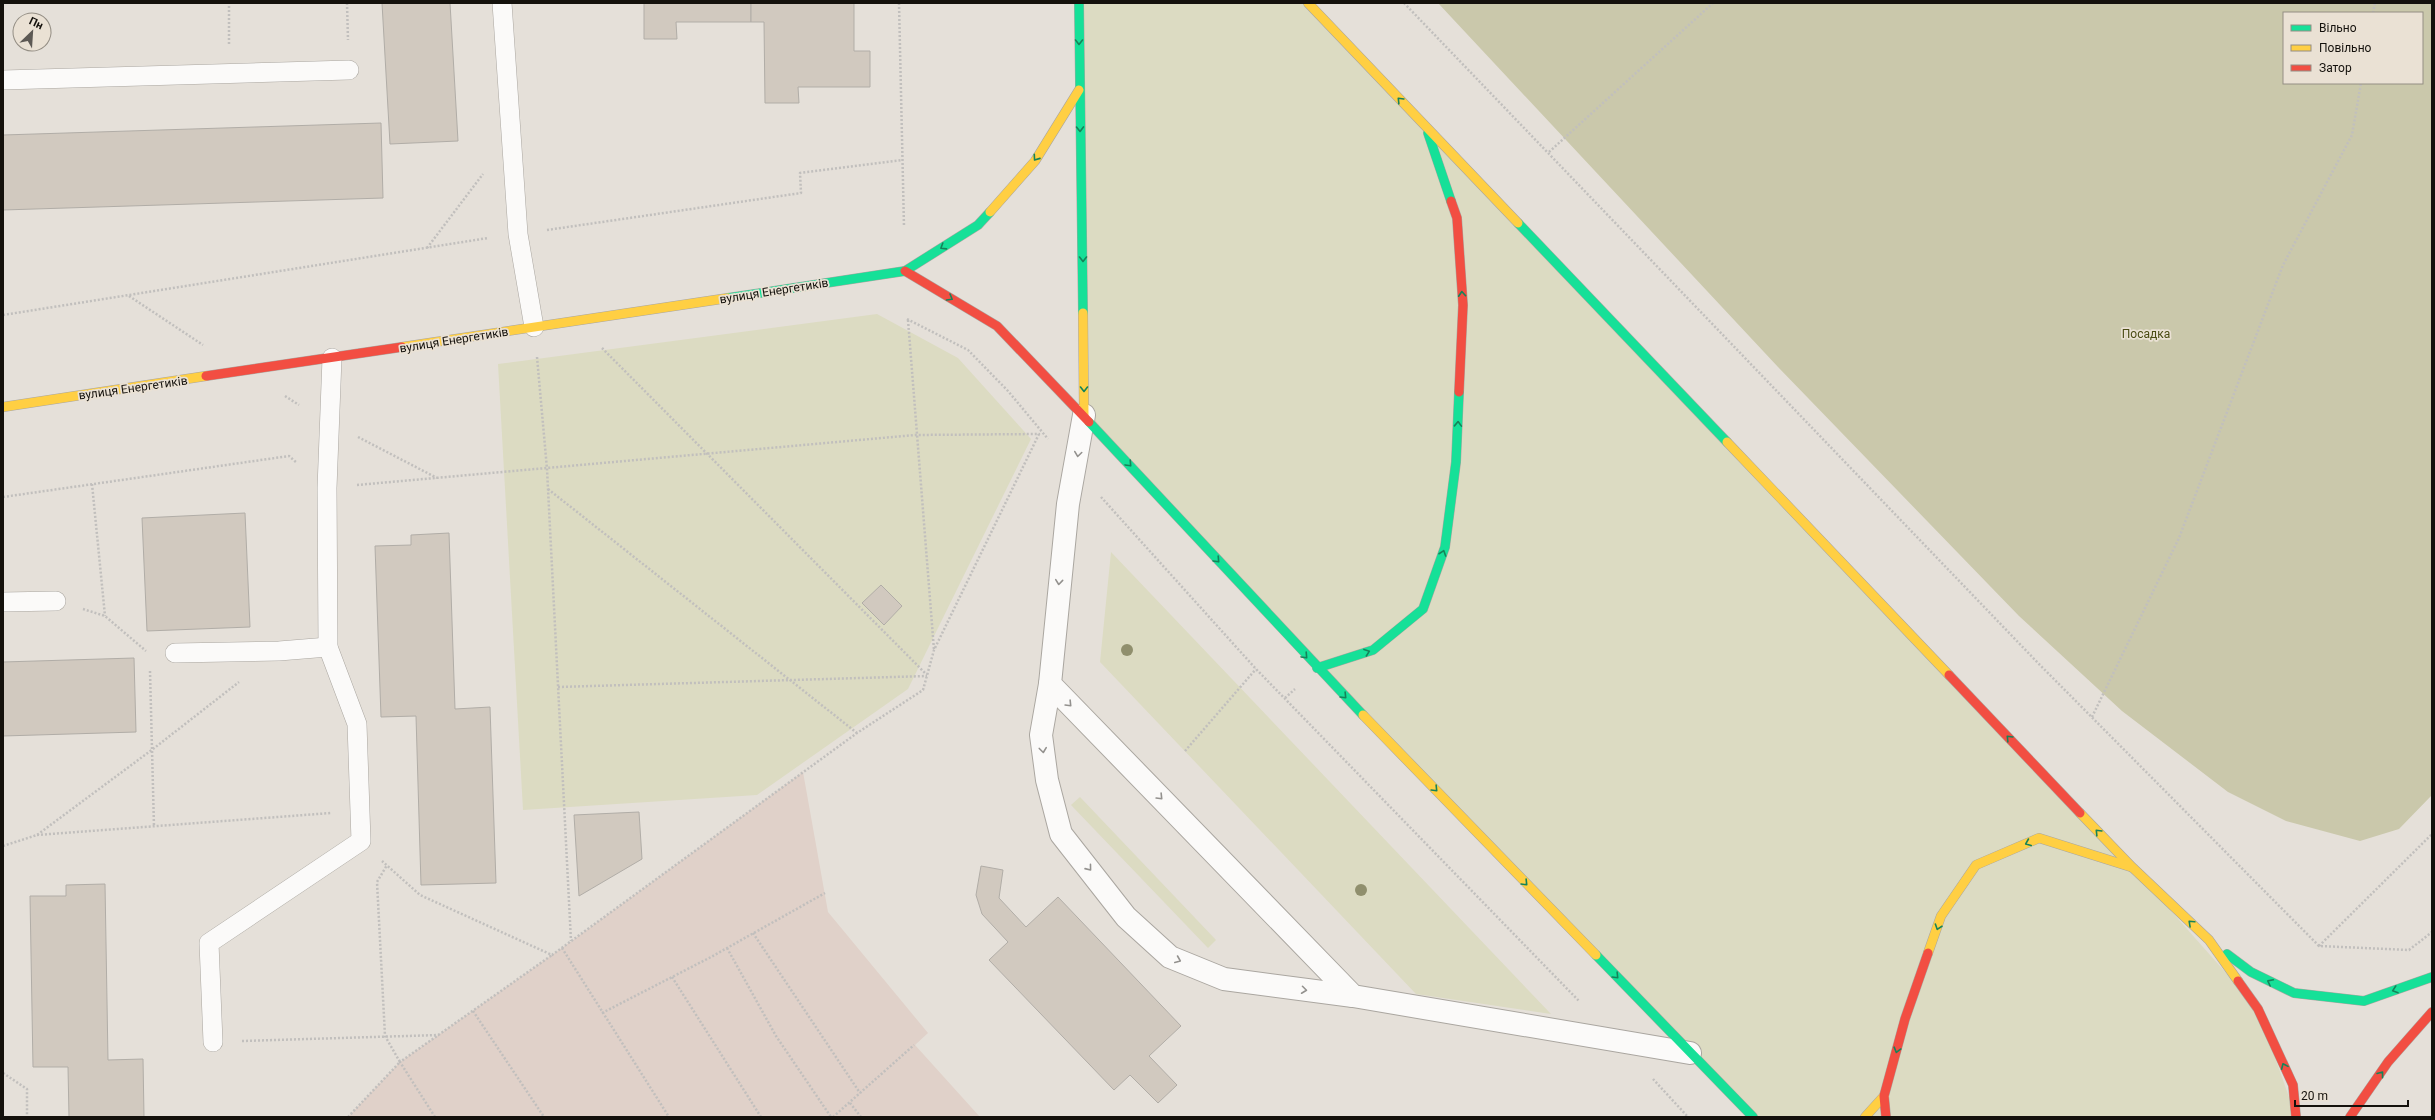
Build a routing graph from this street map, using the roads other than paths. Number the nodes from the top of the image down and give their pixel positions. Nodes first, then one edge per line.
1 (502, 3) edge
2 (1080, 3) edge
3 (1308, 3) edge
4 (349, 70) dead end
5 (3, 80) edge
6 (1079, 90) junction
7 (1426, 128) junction
8 (905, 271) junction
9 (534, 327) junction
10 (332, 358) junction
11 (3, 407) edge
12 (1084, 415) junction
13 (56, 601) road end
14 (3, 602) edge
15 (328, 647) junction
16 (175, 653) dead end
17 (1317, 668) junction
18 (1050, 684) junction
19 (2132, 867) junction
20 (2209, 940) junction
21 (2432, 977) edge
22 (1353, 996) junction
23 (2432, 1012) edge
24 (213, 1042) road end
25 (1690, 1053) junction
26 (1884, 1096) junction
27 (1753, 1117) edge
28 (1865, 1117) edge
29 (1886, 1117) edge
30 (2296, 1117) edge
31 (2350, 1117) edge

1 - 9 lane
2 -> 6 main road
7 -> 3 main road
4 - 5 lane
6 -> 8 main road
6 -> 12 main road
17 -> 7 main road
19 -> 7 main road
8 - 9 main road, вулиця Енергетиків
8 -> 12 main road
9 - 10 main road, вулиця Енергетиків
10 - 11 main road, вулиця Енергетиків
10 - 15 lane
12 -> 17 main road
12 -> 18 street
13 - 14 lane
15 - 16 lane
15 - 24 lane
17 -> 25 main road
18 -> 22 street
18 -> 22 street
20 -> 19 main road
19 -> 26 main road
21 -> 20 main road
30 -> 20 main road
22 - 25 street
31 -> 23 main road
25 - 27 main road
26 - 28 main road
26 - 29 main road

